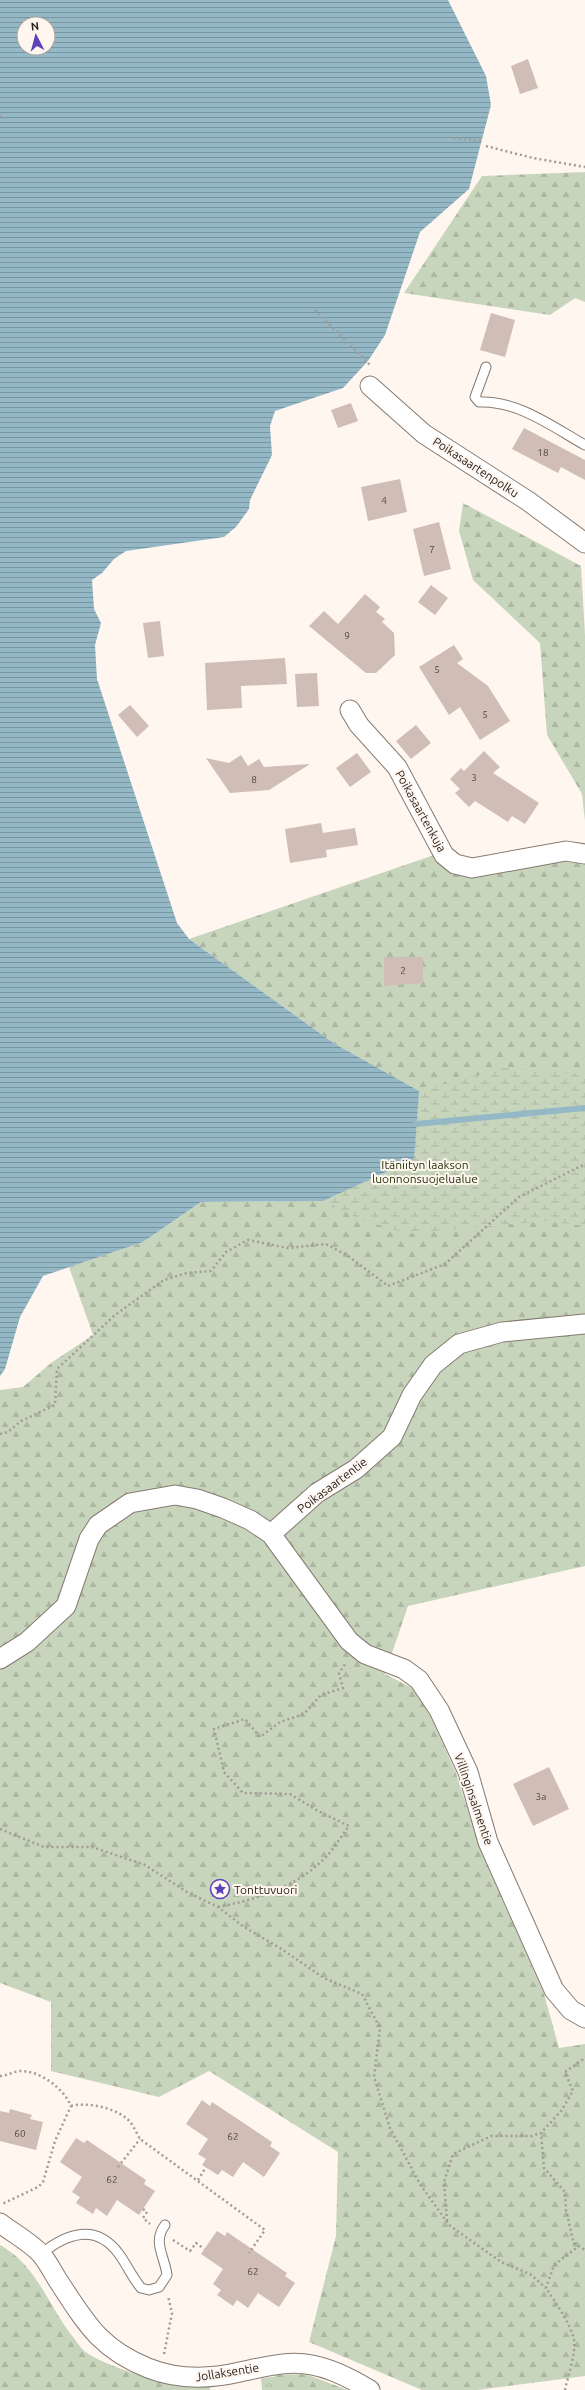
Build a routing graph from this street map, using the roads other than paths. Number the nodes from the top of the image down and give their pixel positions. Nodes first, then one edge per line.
1 (486, 367) dead end
2 (370, 386) dead end
3 (585, 445) edge
4 (585, 543) edge
5 (350, 710) dead end
6 (585, 854) edge
7 (585, 1324) edge
8 (271, 1534) junction
9 (0, 1659) edge
10 (585, 2018) edge
11 (0, 2223) edge
12 (162, 2228) road end
13 (41, 2254) junction
14 (370, 2390) edge

1 - 3 lane
2 - 4 street, Poikasaartenpolku
5 - 6 street, Poikasaartenkuja
7 - 8 street, Poikasaartentie
8 - 9 street
8 - 10 street, Villinginsalmentie
11 - 13 street, Jollaksentie
12 - 13 lane
13 - 14 street, Jollaksentie

